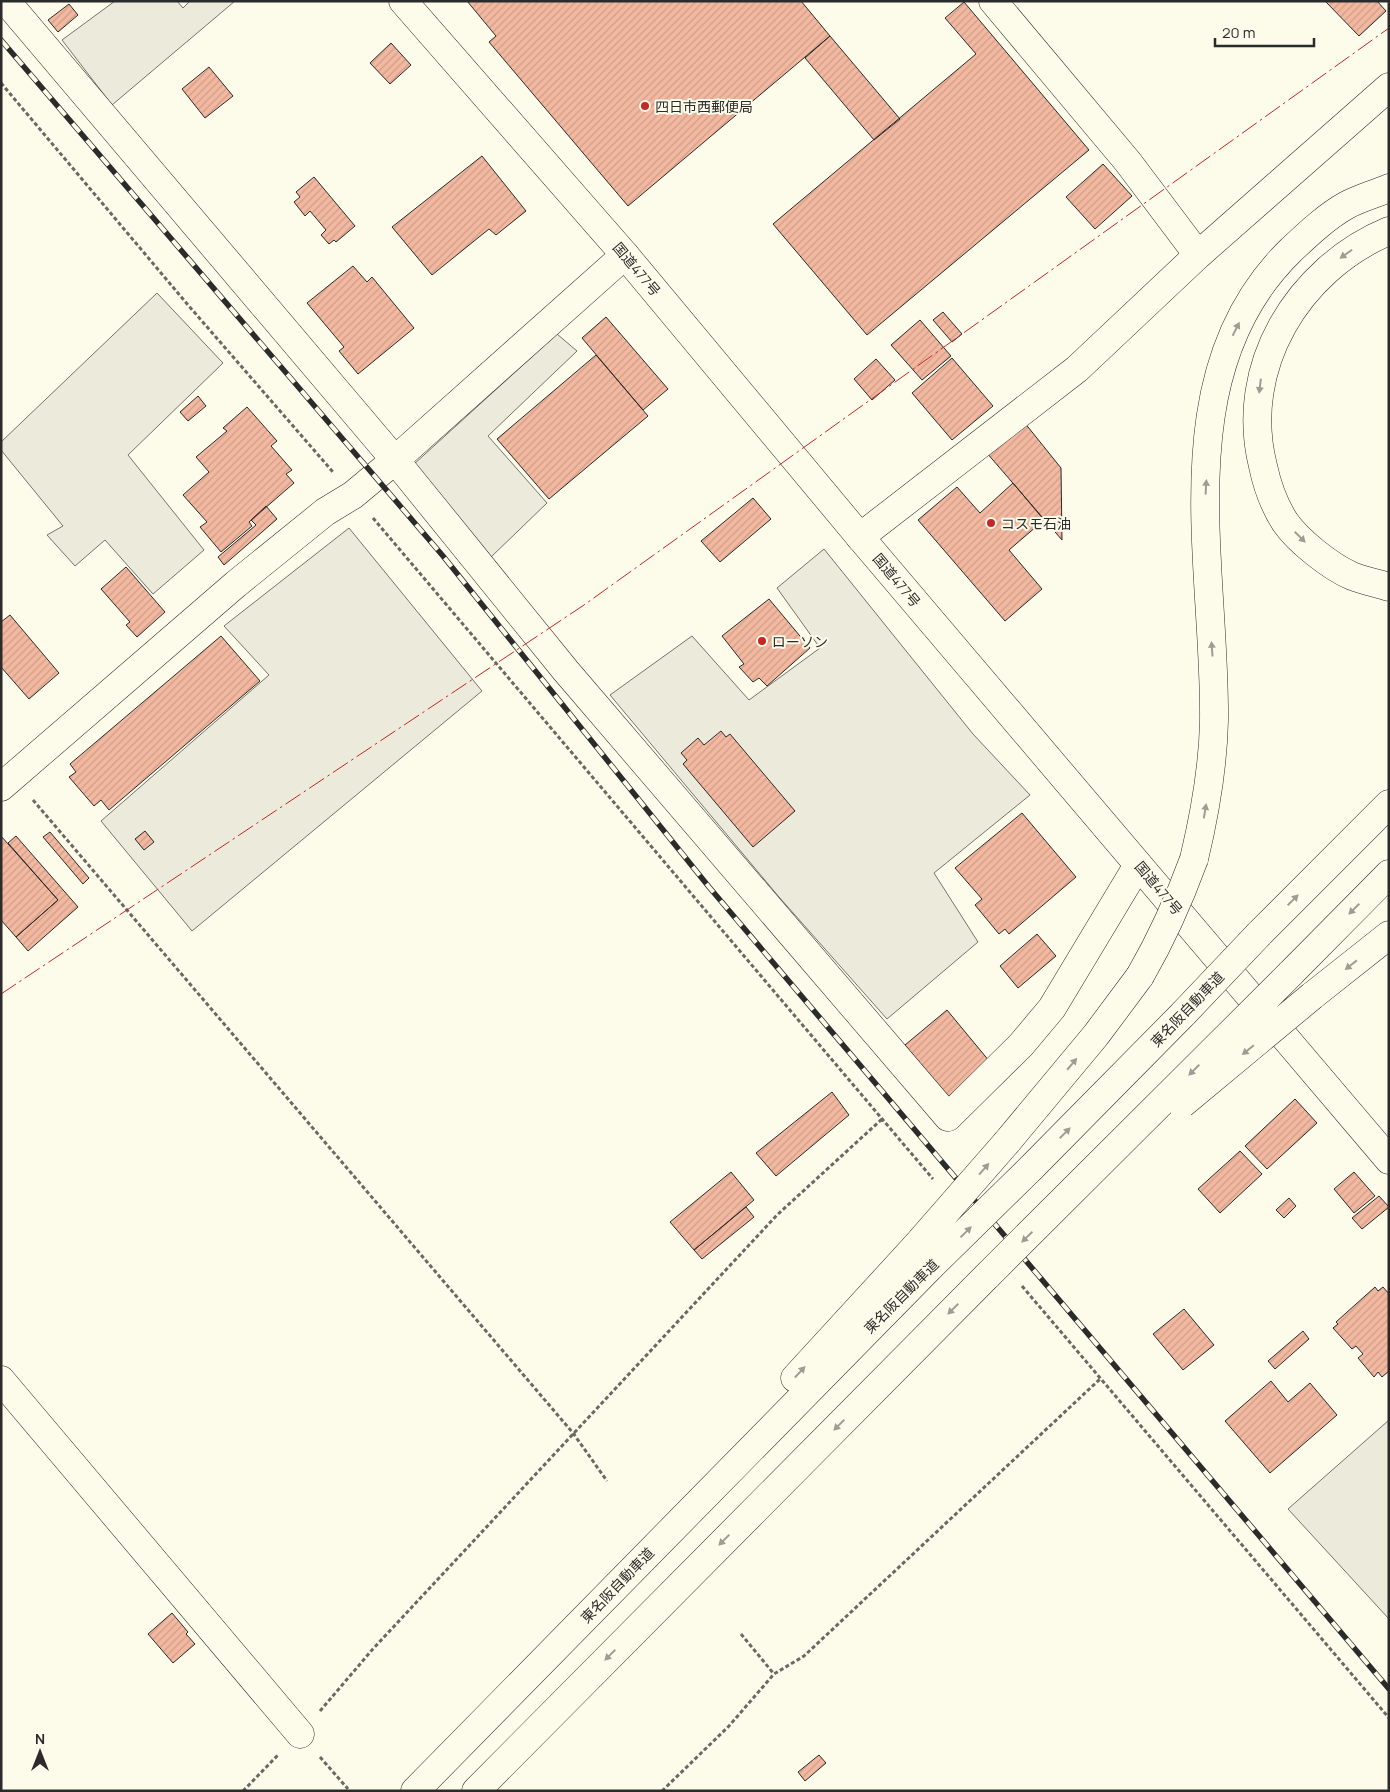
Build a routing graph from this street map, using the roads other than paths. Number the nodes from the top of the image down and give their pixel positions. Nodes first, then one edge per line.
1 (6, 1) edge
2 (403, 1) edge
3 (993, 1) edge
4 (1389, 87) edge
5 (1389, 188) edge
6 (1389, 231) edge
7 (625, 255) junction
8 (1198, 255) junction
9 (395, 460) junction
10 (860, 537) junction
11 (1389, 587) edge
12 (7, 782) edge
13 (1389, 804) edge
14 (1138, 865) junction
15 (1389, 874) edge
16 (1389, 935) edge
17 (1389, 1160) edge
18 (1062, 1203) junction
19 (924, 1255) junction
20 (1, 1380) edge
21 (300, 1734) road end
22 (419, 1786) edge
23 (476, 1791) edge

1 - 9 main road
2 - 7 main road, 国道477号
3 - 8 main road
4 - 8 main road
19 -> 5 main road, bridge
6 -> 11 main road
7 - 9 main road
7 - 10 main road, 国道477号
8 - 10 main road
9 - 12 main road
9 - 14 main road
10 - 14 main road, 国道477号
19 -> 13 main road, 東名阪自動車道, bridge
14 - 17 main road, 国道477号
15 -> 18 main road, bridge
16 -> 18 main road, bridge
18 -> 23 main road, bridge
22 -> 19 main road
20 - 21 main road

